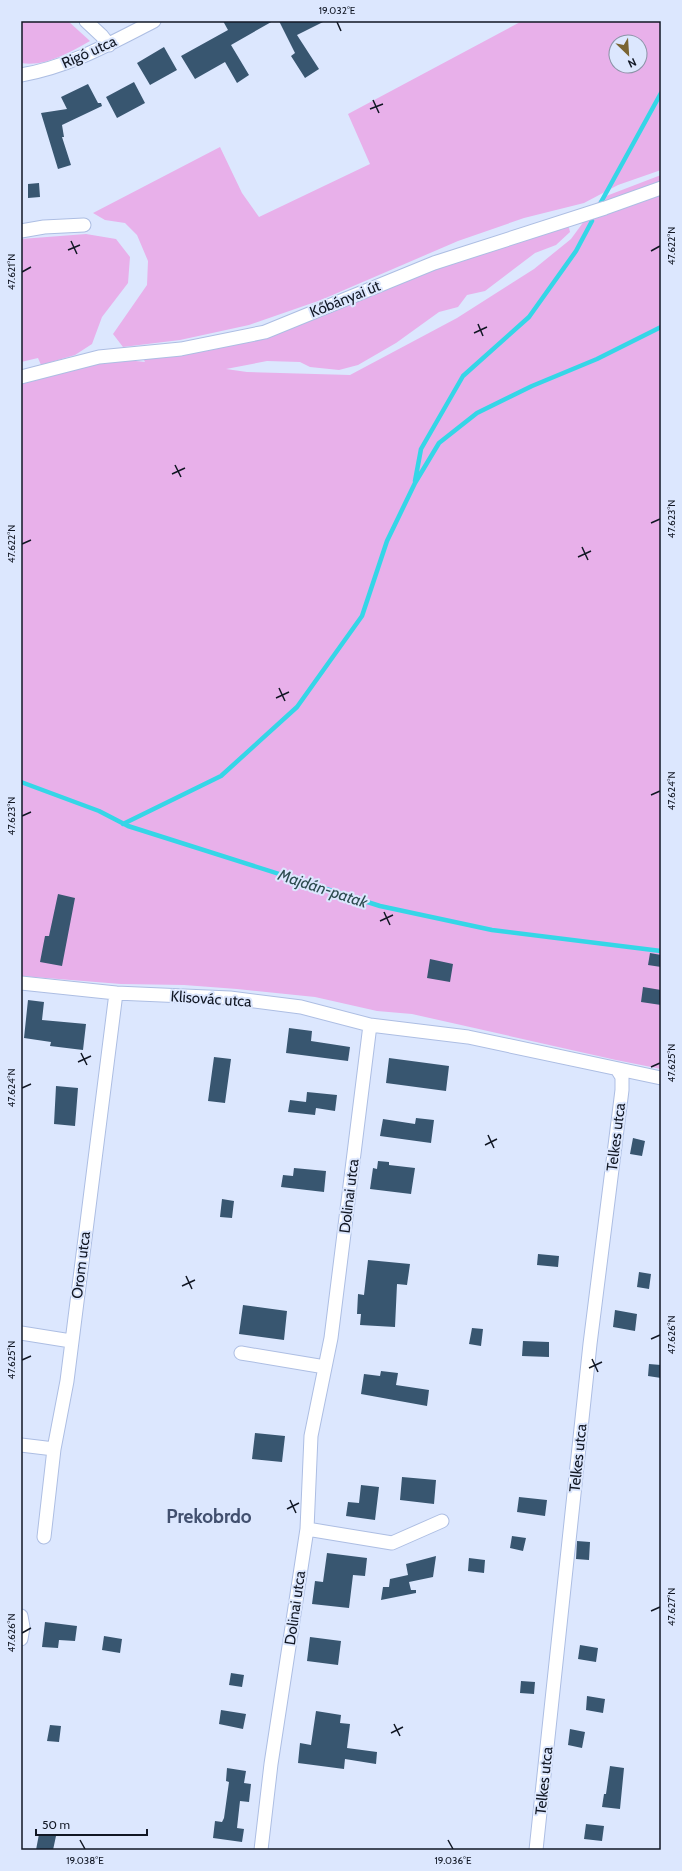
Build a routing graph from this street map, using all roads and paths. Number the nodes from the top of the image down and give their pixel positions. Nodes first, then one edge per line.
1 (86, 21) edge
2 (154, 21) edge
3 (109, 45) junction
4 (21, 75) edge
5 (661, 188) edge
6 (84, 225) dead end
7 (21, 231) edge
8 (21, 377) edge
9 (21, 983) edge
10 (116, 993) junction
11 (370, 1025) junction
12 (617, 1068) junction
13 (661, 1078) edge
14 (21, 1333) edge
15 (71, 1341) junction
16 (241, 1353) dead end
17 (325, 1367) junction
18 (21, 1445) edge
19 (54, 1449) junction
20 (442, 1522) dead end
21 (307, 1529) junction
22 (44, 1537) dead end
23 (21, 1616) edge
24 (21, 1639) edge
25 (261, 1850) edge
26 (536, 1850) edge

1 - 3 street
2 - 3 street, Rigó utca
3 - 4 street, Rigó utca
5 - 8 street, Kőbányai út
6 - 7 street
9 - 10 street, Klisovác utca
10 - 11 street, Klisovác utca
10 - 15 street, Orom utca
11 - 12 street, Klisovác utca
11 - 17 street, Dolinai utca
12 - 13 street, Klisovác utca
12 - 26 street, Telkes utca
14 - 15 street
15 - 19 street, Orom utca
16 - 17 street
17 - 21 street, Dolinai utca
18 - 19 street
19 - 22 street, Orom utca
20 - 21 street
21 - 25 street, Dolinai utca
23 - 24 street

